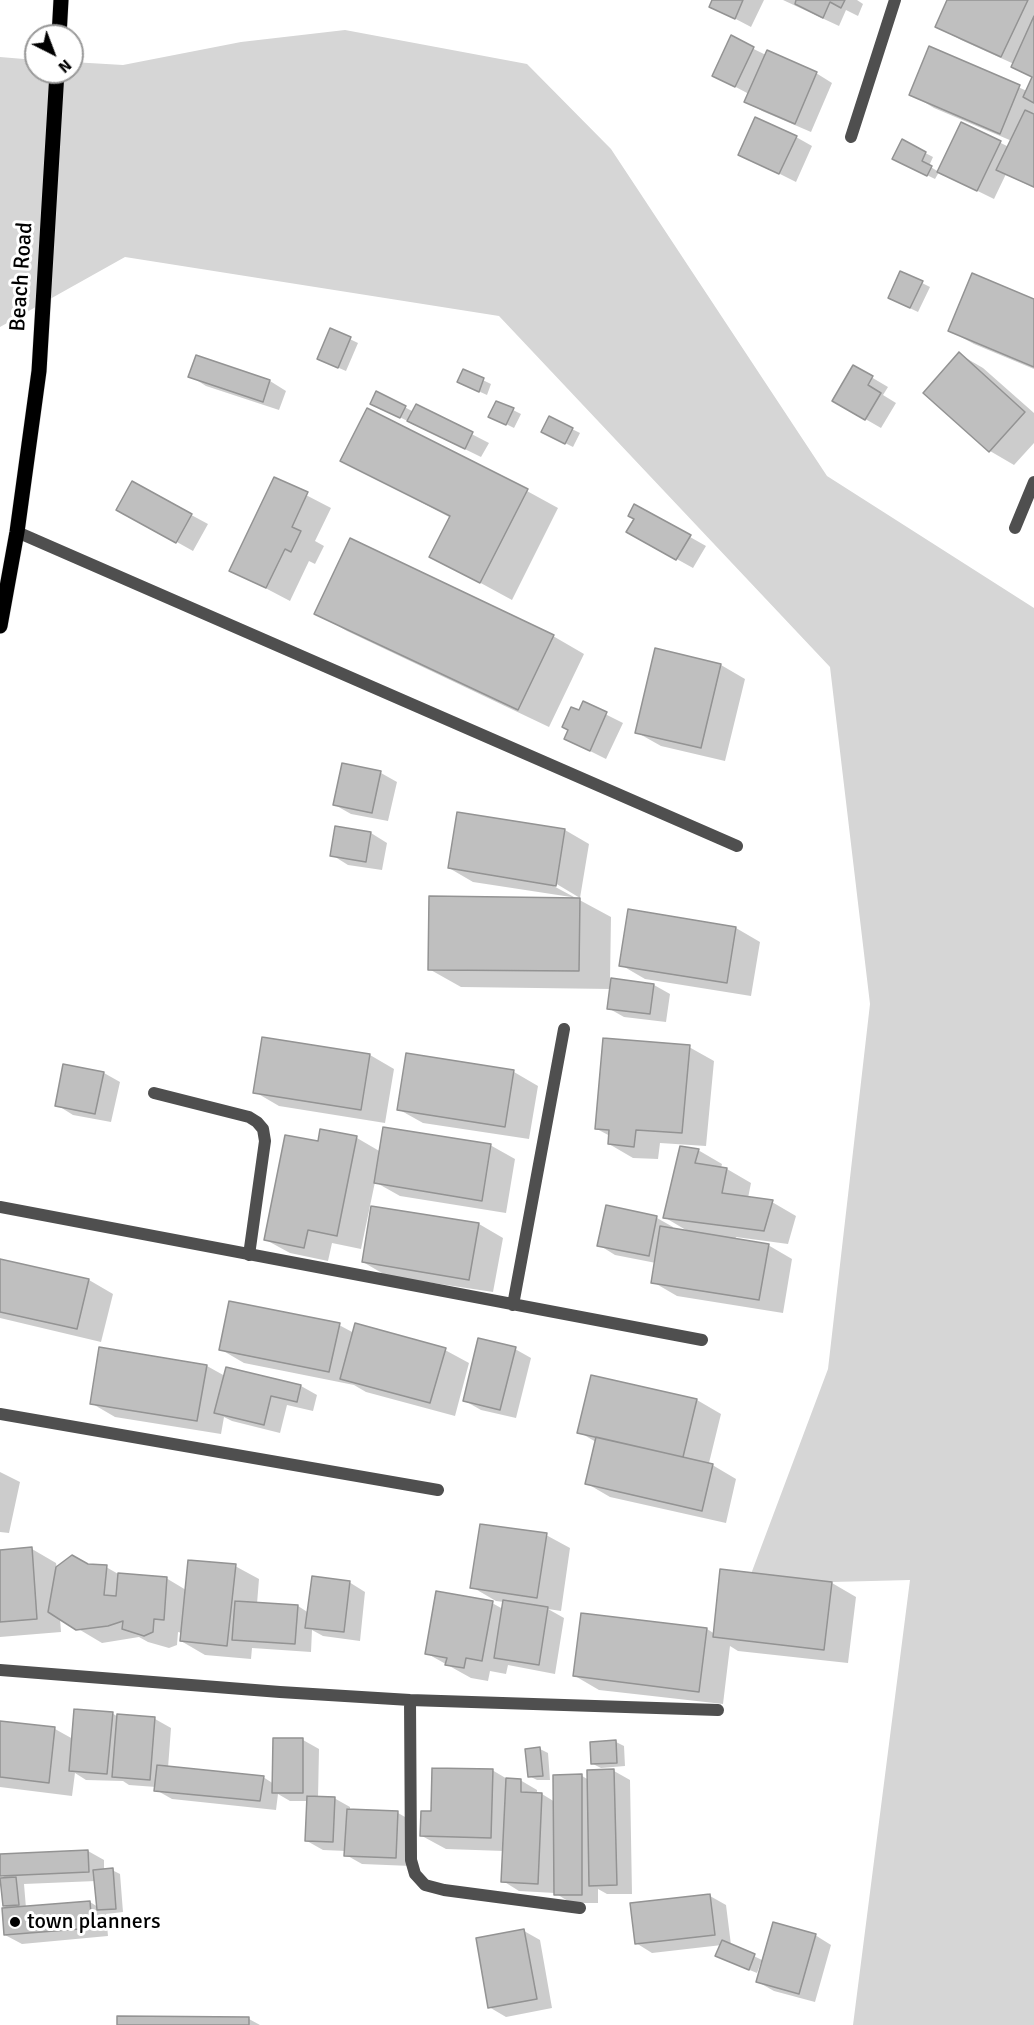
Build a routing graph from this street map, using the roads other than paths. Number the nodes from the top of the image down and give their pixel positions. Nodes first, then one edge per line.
1 (61, 0) edge
2 (895, 0) edge
3 (60, 24) edge
4 (56, 84) edge
5 (851, 137) dead end
6 (1034, 482) edge
7 (1015, 528) dead end
8 (17, 532) junction
9 (0, 626) edge
10 (737, 846) dead end
11 (564, 1029) dead end
12 (154, 1093) dead end
13 (0, 1208) edge
14 (249, 1255) junction
15 (513, 1305) junction
16 (702, 1340) dead end
17 (0, 1414) edge
18 (438, 1490) dead end
19 (0, 1670) edge
20 (410, 1700) junction
21 (718, 1710) dead end
22 (580, 1908) dead end

1 - 3 main road
2 - 5 street
4 - 8 main road, Beach Road
6 - 7 street
8 - 9 main road, Beach Road
8 - 10 street
11 - 15 street
12 - 14 street
13 - 14 street
14 - 15 street
15 - 16 street
17 - 18 street
19 - 20 street
20 - 21 street
20 - 22 street

